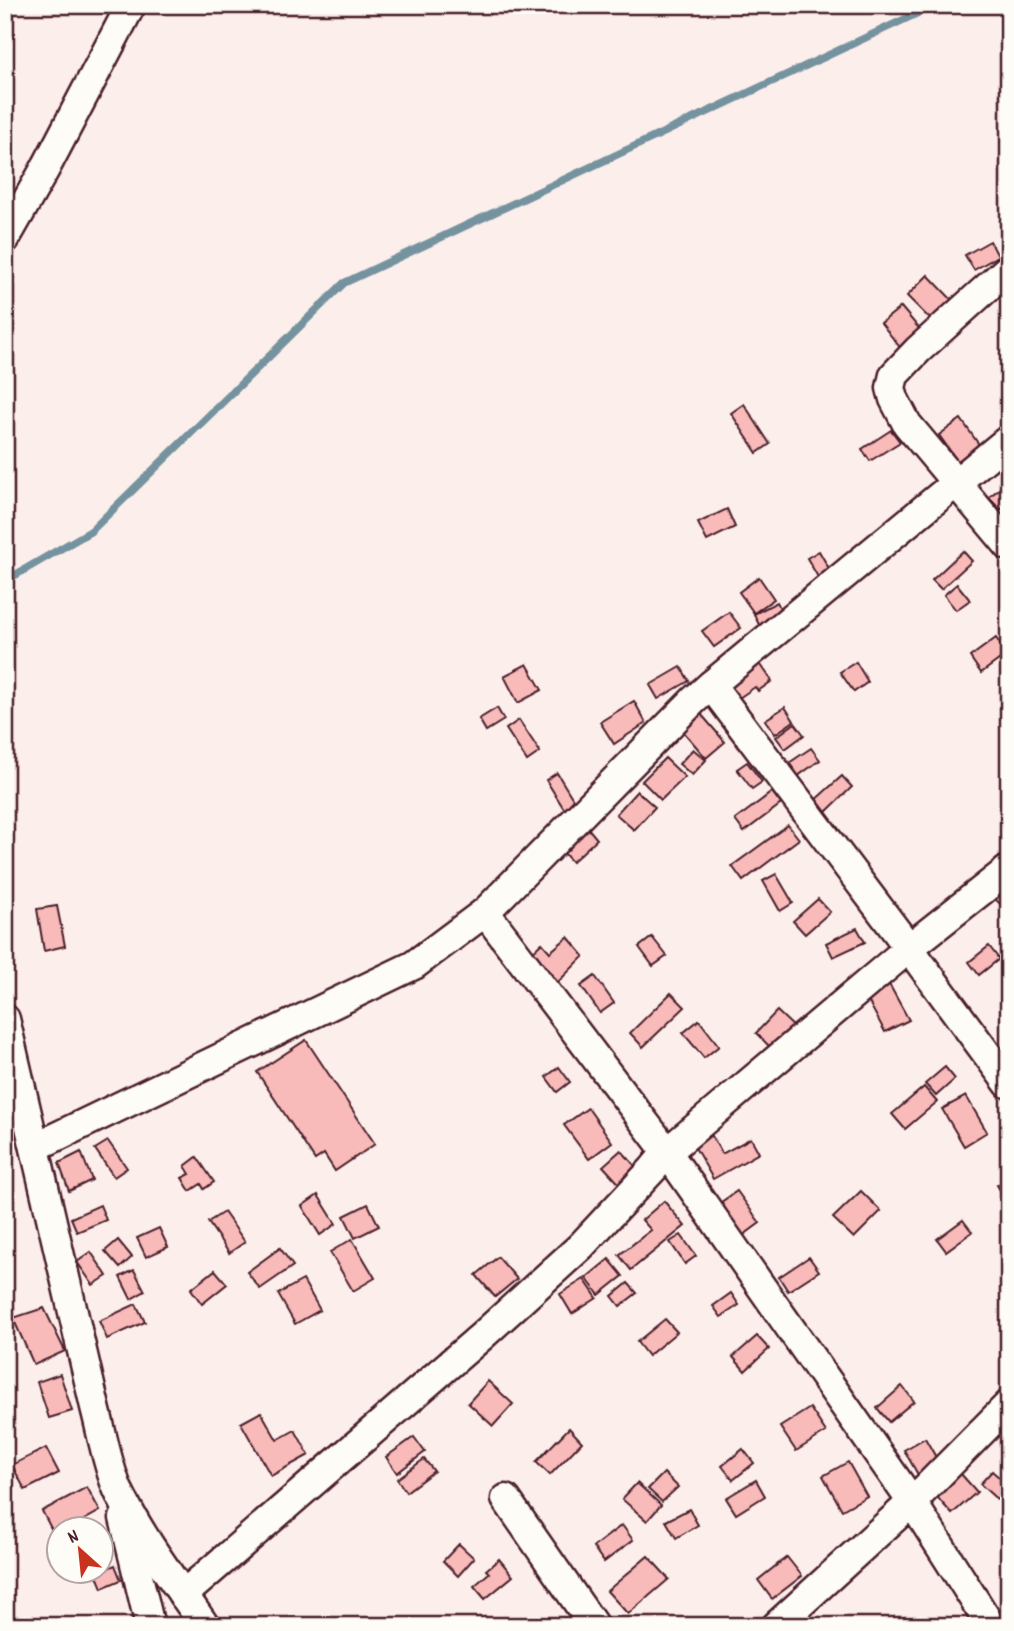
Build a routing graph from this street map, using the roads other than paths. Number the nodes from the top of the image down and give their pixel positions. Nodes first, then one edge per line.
1 (131, 5) edge
2 (5, 239) edge
3 (1009, 268) edge
4 (1009, 439) edge
5 (954, 482) junction
6 (1009, 546) edge
7 (711, 685) junction
8 (1009, 869) edge
9 (485, 912) junction
10 (909, 948) junction
11 (5, 1019) edge
12 (1009, 1084) edge
13 (35, 1147) junction
14 (667, 1152) junction
15 (1009, 1404) edge
16 (117, 1488) junction
17 (506, 1499) dead end
18 (912, 1502) junction
19 (183, 1595) junction
20 (150, 1626) edge
21 (205, 1626) edge
22 (594, 1626) edge
23 (776, 1626) edge
24 (991, 1626) edge

1 - 2 street
3 - 5 street
4 - 5 street
5 - 6 street
5 - 7 street
7 - 9 street
7 - 10 street
8 - 10 street
9 - 13 street
9 - 14 street
10 - 12 street
10 - 14 street
11 - 13 street
13 - 16 street
14 - 18 street
14 - 19 street
15 - 18 street
16 - 19 street
16 - 20 street
17 - 22 street
18 - 23 street
18 - 24 street
19 - 21 street

